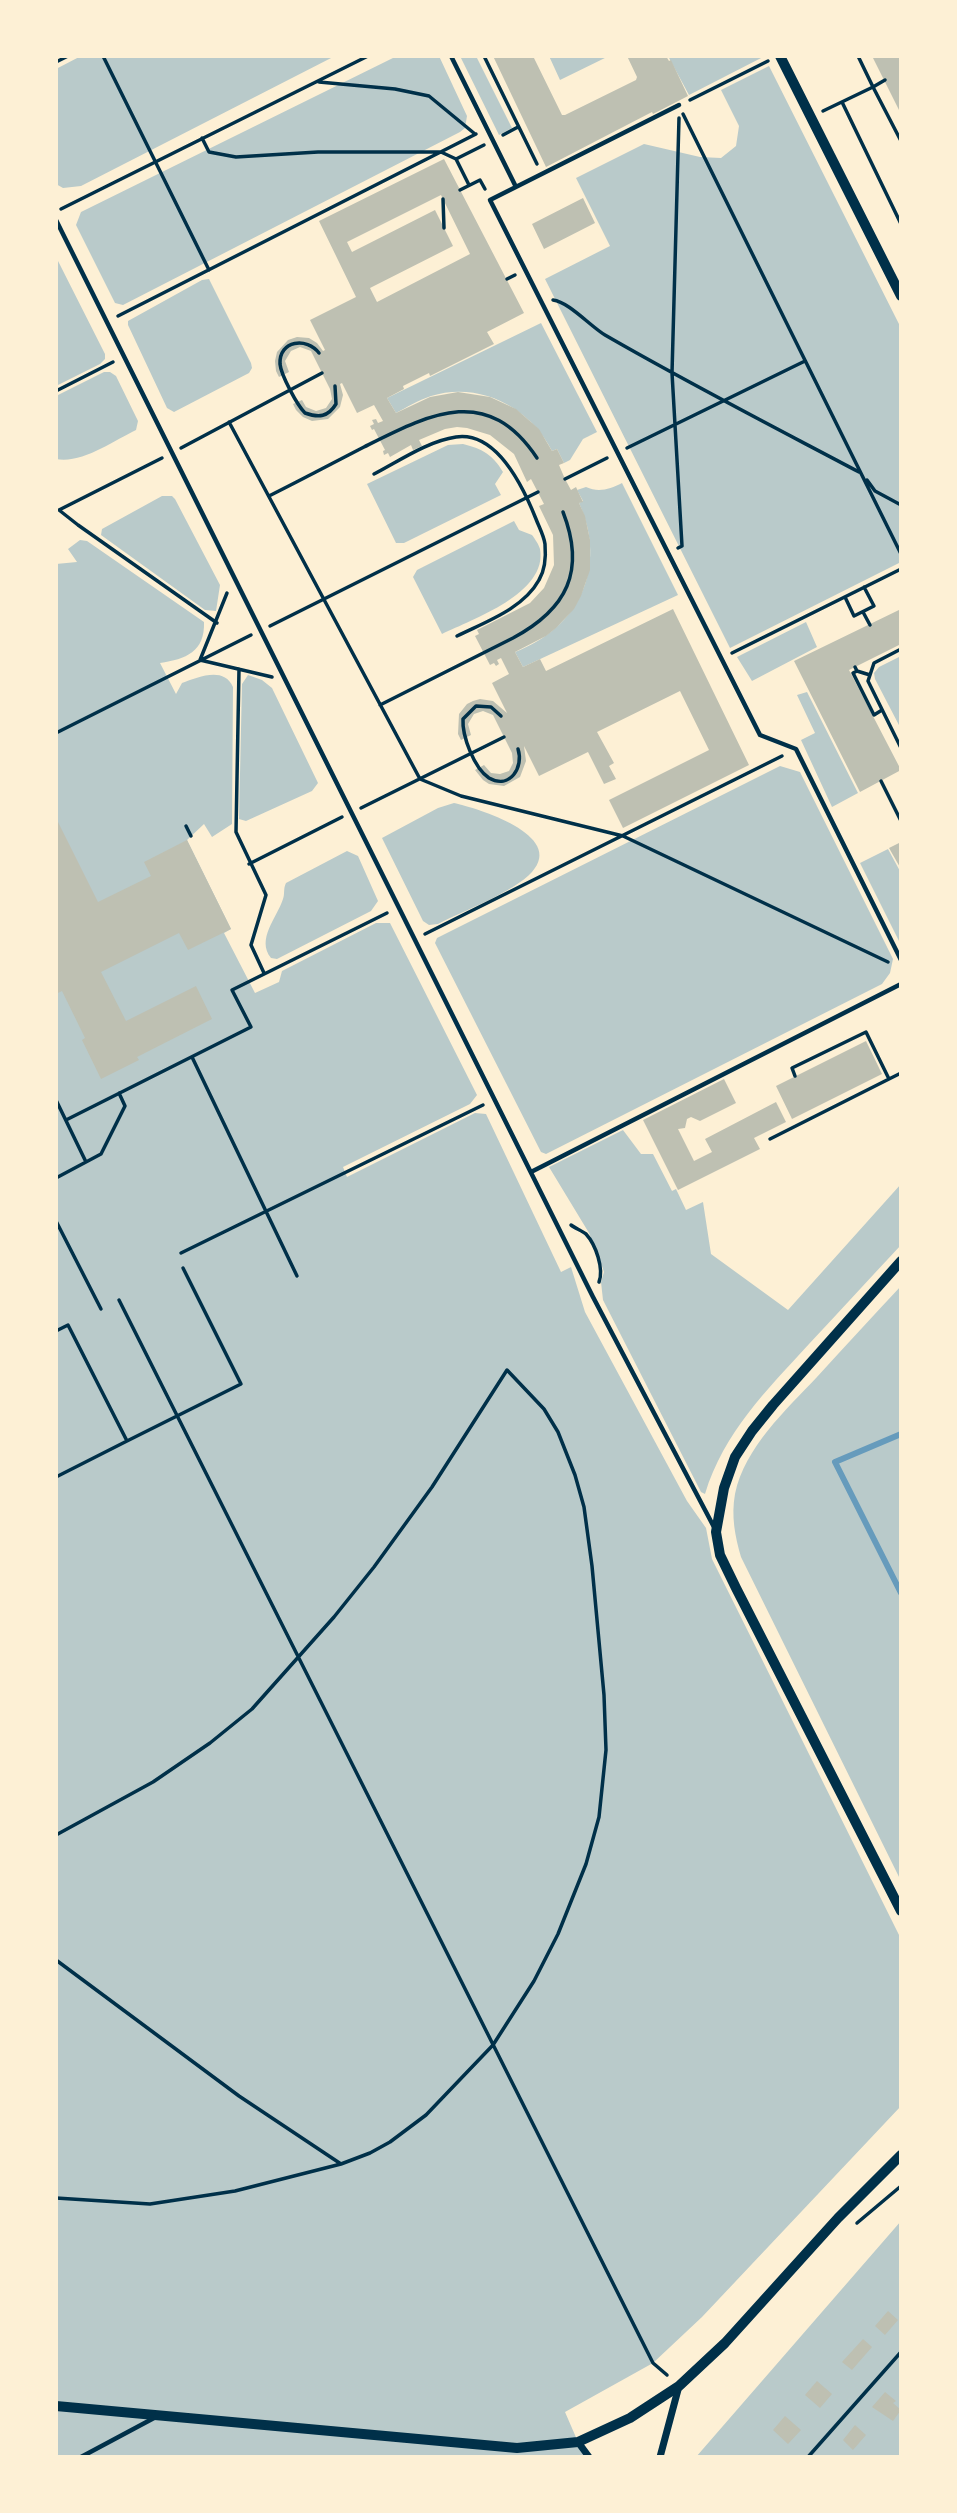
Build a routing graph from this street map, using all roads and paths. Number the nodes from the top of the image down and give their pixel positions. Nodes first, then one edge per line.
1 (68, 56) edge
2 (103, 56) edge
3 (368, 56) edge
4 (451, 56) edge
5 (484, 56) edge
6 (778, 56) edge
7 (858, 56) edge
8 (56, 62) edge
9 (884, 80) dead end
10 (317, 81) junction
11 (873, 87) junction
12 (842, 102) junction
13 (679, 106) junction
14 (810, 117) junction
15 (519, 127) junction
16 (487, 128) junction
17 (476, 134) junction
18 (202, 138) junction
19 (493, 140) junction
20 (901, 141) edge
21 (441, 152) junction
22 (456, 159) junction
23 (155, 162) junction
24 (542, 174) junction
25 (469, 185) junction
26 (516, 187) junction
27 (460, 190) dead end
28 (443, 199) dead end
29 (491, 200) junction
30 (56, 211) edge
31 (56, 220) edge
32 (901, 224) edge
33 (444, 228) dead end
34 (209, 270) junction
35 (901, 296) edge
36 (540, 298) junction
37 (106, 322) junction
38 (319, 353) dead end
39 (124, 357) junction
40 (805, 361) junction
41 (321, 373) dead end
42 (672, 373) junction
43 (335, 386) dead end
44 (290, 389) junction
45 (56, 391) edge
46 (724, 400) junction
47 (229, 422) junction
48 (675, 425) junction
49 (172, 453) junction
50 (618, 453) junction
51 (537, 458) dead end
52 (861, 472) junction
53 (374, 474) dead end
54 (565, 479) dead end
55 (538, 492) dead end
56 (269, 496) junction
57 (527, 498) junction
58 (56, 504) edge
59 (901, 505) edge
60 (59, 510) junction
61 (563, 512) dead end
62 (668, 554) junction
63 (901, 554) edge
64 (901, 569) edge
65 (232, 577) junction
66 (864, 587) junction
67 (845, 596) junction
68 (324, 599) junction
69 (863, 611) junction
70 (217, 623) junction
71 (870, 625) dead end
72 (259, 631) junction
73 (457, 636) dead end
74 (901, 649) edge
75 (721, 659) junction
76 (200, 660) junction
77 (239, 669) junction
78 (870, 675) junction
79 (284, 680) junction
80 (380, 705) junction
81 (882, 710) junction
82 (501, 716) dead end
83 (56, 733) edge
84 (504, 737) dead end
85 (901, 748) edge
86 (518, 749) dead end
87 (796, 749) junction
88 (472, 753) junction
89 (420, 779) junction
90 (881, 781) dead end
91 (351, 813) junction
92 (901, 821) edge
93 (186, 826) dead end
94 (191, 836) dead end
95 (623, 836) junction
96 (249, 864) junction
97 (398, 907) junction
98 (414, 940) junction
99 (901, 960) edge
100 (896, 966) dead end
101 (264, 974) junction
102 (901, 984) edge
103 (192, 1057) junction
104 (901, 1073) edge
105 (796, 1076) dead end
106 (889, 1079) junction
107 (119, 1093) junction
108 (56, 1100) edge
109 (495, 1100) junction
110 (66, 1120) junction
111 (770, 1139) dead end
112 (86, 1162) junction
113 (531, 1172) junction
114 (56, 1178) edge
115 (265, 1212) junction
116 (551, 1213) junction
117 (56, 1221) edge
118 (181, 1253) dead end
119 (901, 1261) edge
120 (183, 1268) dead end
121 (297, 1276) dead end
122 (593, 1297) junction
123 (120, 1300) dead end
124 (101, 1309) dead end
125 (56, 1331) edge
126 (178, 1416) junction
127 (127, 1441) junction
128 (56, 1477) edge
129 (716, 1532) junction
130 (299, 1656) junction
131 (56, 1835) edge
132 (901, 1911) edge
133 (56, 1960) edge
134 (493, 2045) junction
135 (901, 2155) edge
136 (341, 2164) junction
137 (901, 2186) edge
138 (56, 2198) edge
139 (850, 2229) dead end
140 (901, 2352) edge
141 (679, 2386) junction
142 (56, 2406) edge
143 (159, 2415) junction
144 (578, 2442) junction
145 (81, 2457) edge
146 (589, 2457) edge
147 (660, 2457) edge
148 (808, 2457) edge

1 - 8 path
2 - 23 path
3 - 10 path
4 - 16 lane
5 - 15 path
6 - 13 path
6 - 14 street
7 - 11 path
9 - 11 path
10 - 17 path
10 - 18 path
11 - 12 path
11 - 20 path
12 - 14 path
12 - 32 path
13 - 24 lane
13 - 40 path
13 - 42 path
14 - 35 street
15 - 19 path
15 - 24 path
16 - 17 path
16 - 19 lane
17 - 21 path
18 - 21 path
18 - 23 path
19 - 22 path
19 - 26 lane
21 - 22 path
21 - 34 path
22 - 25 path
23 - 30 path
23 - 34 path
24 - 26 lane
25 - 27 path
25 - 29 path
26 - 29 lane
28 - 33 path
29 - 36 lane
31 - 37 lane
34 - 37 path
36 - 42 path
36 - 50 lane
37 - 39 lane
38 - 44 path
39 - 45 path
39 - 49 lane
40 - 46 path
40 - 52 path
41 - 44 path
42 - 46 path
42 - 48 path
43 - 44 path
44 - 47 path
46 - 48 path
46 - 52 path
47 - 49 path
47 - 56 path
48 - 50 path
48 - 62 path
49 - 60 path
49 - 65 lane
50 - 54 path
50 - 62 lane
51 - 56 path
52 - 59 path
52 - 63 path
53 - 57 path
55 - 57 path
56 - 68 path
57 - 68 path
57 - 73 path
58 - 60 path
60 - 70 path
61 - 80 path
62 - 75 lane
64 - 66 path
65 - 70 path
65 - 72 lane
66 - 67 path
66 - 69 path
67 - 69 path
67 - 75 path
68 - 72 path
68 - 80 path
69 - 71 path
70 - 76 path
72 - 76 path
72 - 79 lane
74 - 78 path
75 - 87 lane
76 - 77 path
76 - 83 path
77 - 79 path
77 - 96 path
78 - 81 path
78 - 81 path
79 - 91 lane
80 - 89 path
81 - 85 path
82 - 88 path
84 - 88 path
86 - 88 path
87 - 95 path
87 - 99 lane
88 - 89 path
89 - 91 path
89 - 95 path
90 - 92 path
91 - 96 path
91 - 97 lane
93 - 94 path
95 - 98 path
95 - 100 path
96 - 101 path
97 - 98 lane
97 - 101 path
98 - 109 lane
101 - 103 path
102 - 113 lane
103 - 107 path
103 - 115 path
104 - 106 path
105 - 106 path
106 - 111 path
107 - 110 path
107 - 112 path
108 - 110 path
109 - 113 lane
109 - 115 path
110 - 112 path
112 - 114 path
113 - 116 lane
115 - 118 path
115 - 121 path
116 - 122 lane
116 - 122 path
117 - 124 path
119 - 129 street
120 - 126 path
122 - 129 lane
123 - 126 path
125 - 127 path
126 - 127 path
126 - 130 path
127 - 128 path
129 - 132 street
130 - 131 path
130 - 134 path
130 - 134 path
133 - 136 path
134 - 136 path
134 - 141 path
135 - 141 street
136 - 138 path
137 - 139 path
140 - 148 path
141 - 144 street
141 - 147 street
142 - 143 street
143 - 144 street
143 - 145 lane
144 - 146 street

